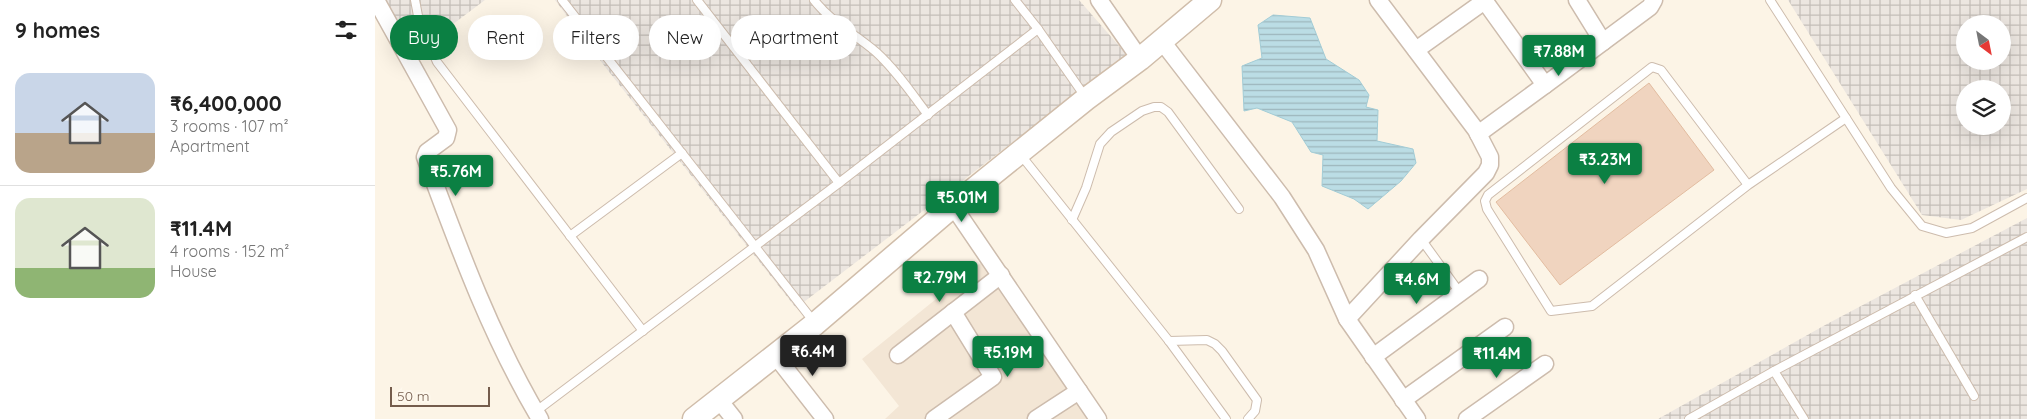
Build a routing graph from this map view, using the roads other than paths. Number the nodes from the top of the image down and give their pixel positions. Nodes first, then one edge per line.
1 (376, 0) edge
2 (415, 0) edge
3 (561, 0) edge
4 (697, 0) edge
5 (814, 0) edge
6 (1015, 0) edge
7 (1099, 0) edge
8 (1210, 0) edge
9 (1378, 0) edge
10 (1485, 0) edge
11 (1577, 0) edge
12 (1654, 0) edge
13 (1770, 0) edge
14 (1038, 29) junction
15 (1161, 40) junction
16 (1603, 42) junction
17 (1416, 50) junction
18 (1140, 59) junction
19 (1545, 85) junction
20 (1086, 99) junction
21 (928, 115) junction
22 (1846, 118) junction
23 (1478, 134) junction
24 (1019, 152) junction
25 (682, 153) junction
26 (839, 183) junction
27 (1748, 186) junction
28 (2027, 198) edge
29 (953, 206) junction
30 (1239, 209) dead end
31 (1072, 220) junction
32 (570, 236) junction
33 (2027, 237) edge
34 (1421, 239) junction
35 (754, 247) junction
36 (1001, 275) junction
37 (1479, 279) dead end
38 (1455, 286) dead end
39 (1915, 295) junction
40 (953, 312) junction
41 (1347, 319) junction
42 (815, 324) junction
43 (1505, 327) dead end
44 (643, 331) junction
45 (1169, 341) junction
46 (775, 355) junction
47 (897, 355) dead end
48 (1373, 356) junction
49 (1545, 364) dead end
50 (1775, 370) junction
51 (1079, 391) junction
52 (1974, 396) dead end
53 (719, 400) junction
54 (1403, 400) junction
55 (538, 415) edge
56 (1691, 418) edge
57 (694, 419) edge
58 (734, 419) edge
59 (825, 419) edge
60 (934, 419) edge
61 (1036, 419) edge
62 (1098, 419) edge
63 (1226, 419) edge
64 (1248, 419) edge
65 (1417, 419) edge
66 (1469, 419) edge
67 (1804, 419) edge

1 - 55 street
2 - 32 lane
3 - 25 lane
4 - 26 lane
5 - 21 lane
6 - 14 lane
7 - 18 street
8 - 15 street
9 - 17 street
10 - 17 street
10 - 19 street
11 - 16 street
12 - 16 street
13 - 22 lane
14 - 20 lane
14 - 21 lane
15 - 18 street
15 - 41 street
16 - 19 street
17 - 23 street
18 - 20 street
19 - 23 street
20 - 24 street
21 - 26 lane
22 - 27 lane
22 - 28 lane
23 - 34 street
24 - 29 street
24 - 31 lane
25 - 32 lane
25 - 35 lane
26 - 35 lane
27 - 27 lane
29 - 36 street
29 - 42 street
30 - 31 lane
31 - 45 lane
32 - 44 lane
33 - 39 lane
34 - 38 lane
34 - 41 street
35 - 42 lane
35 - 44 lane
36 - 40 street
36 - 51 street
37 - 48 street
39 - 50 lane
39 - 52 lane
40 - 47 street
40 - 60 street
41 - 48 street
42 - 46 street
43 - 54 street
44 - 55 lane
45 - 63 lane
45 - 64 lane
46 - 53 street
46 - 59 street
48 - 54 street
49 - 66 street
50 - 56 lane
50 - 67 lane
51 - 61 street
51 - 62 street
53 - 57 street
53 - 58 street
54 - 65 street

